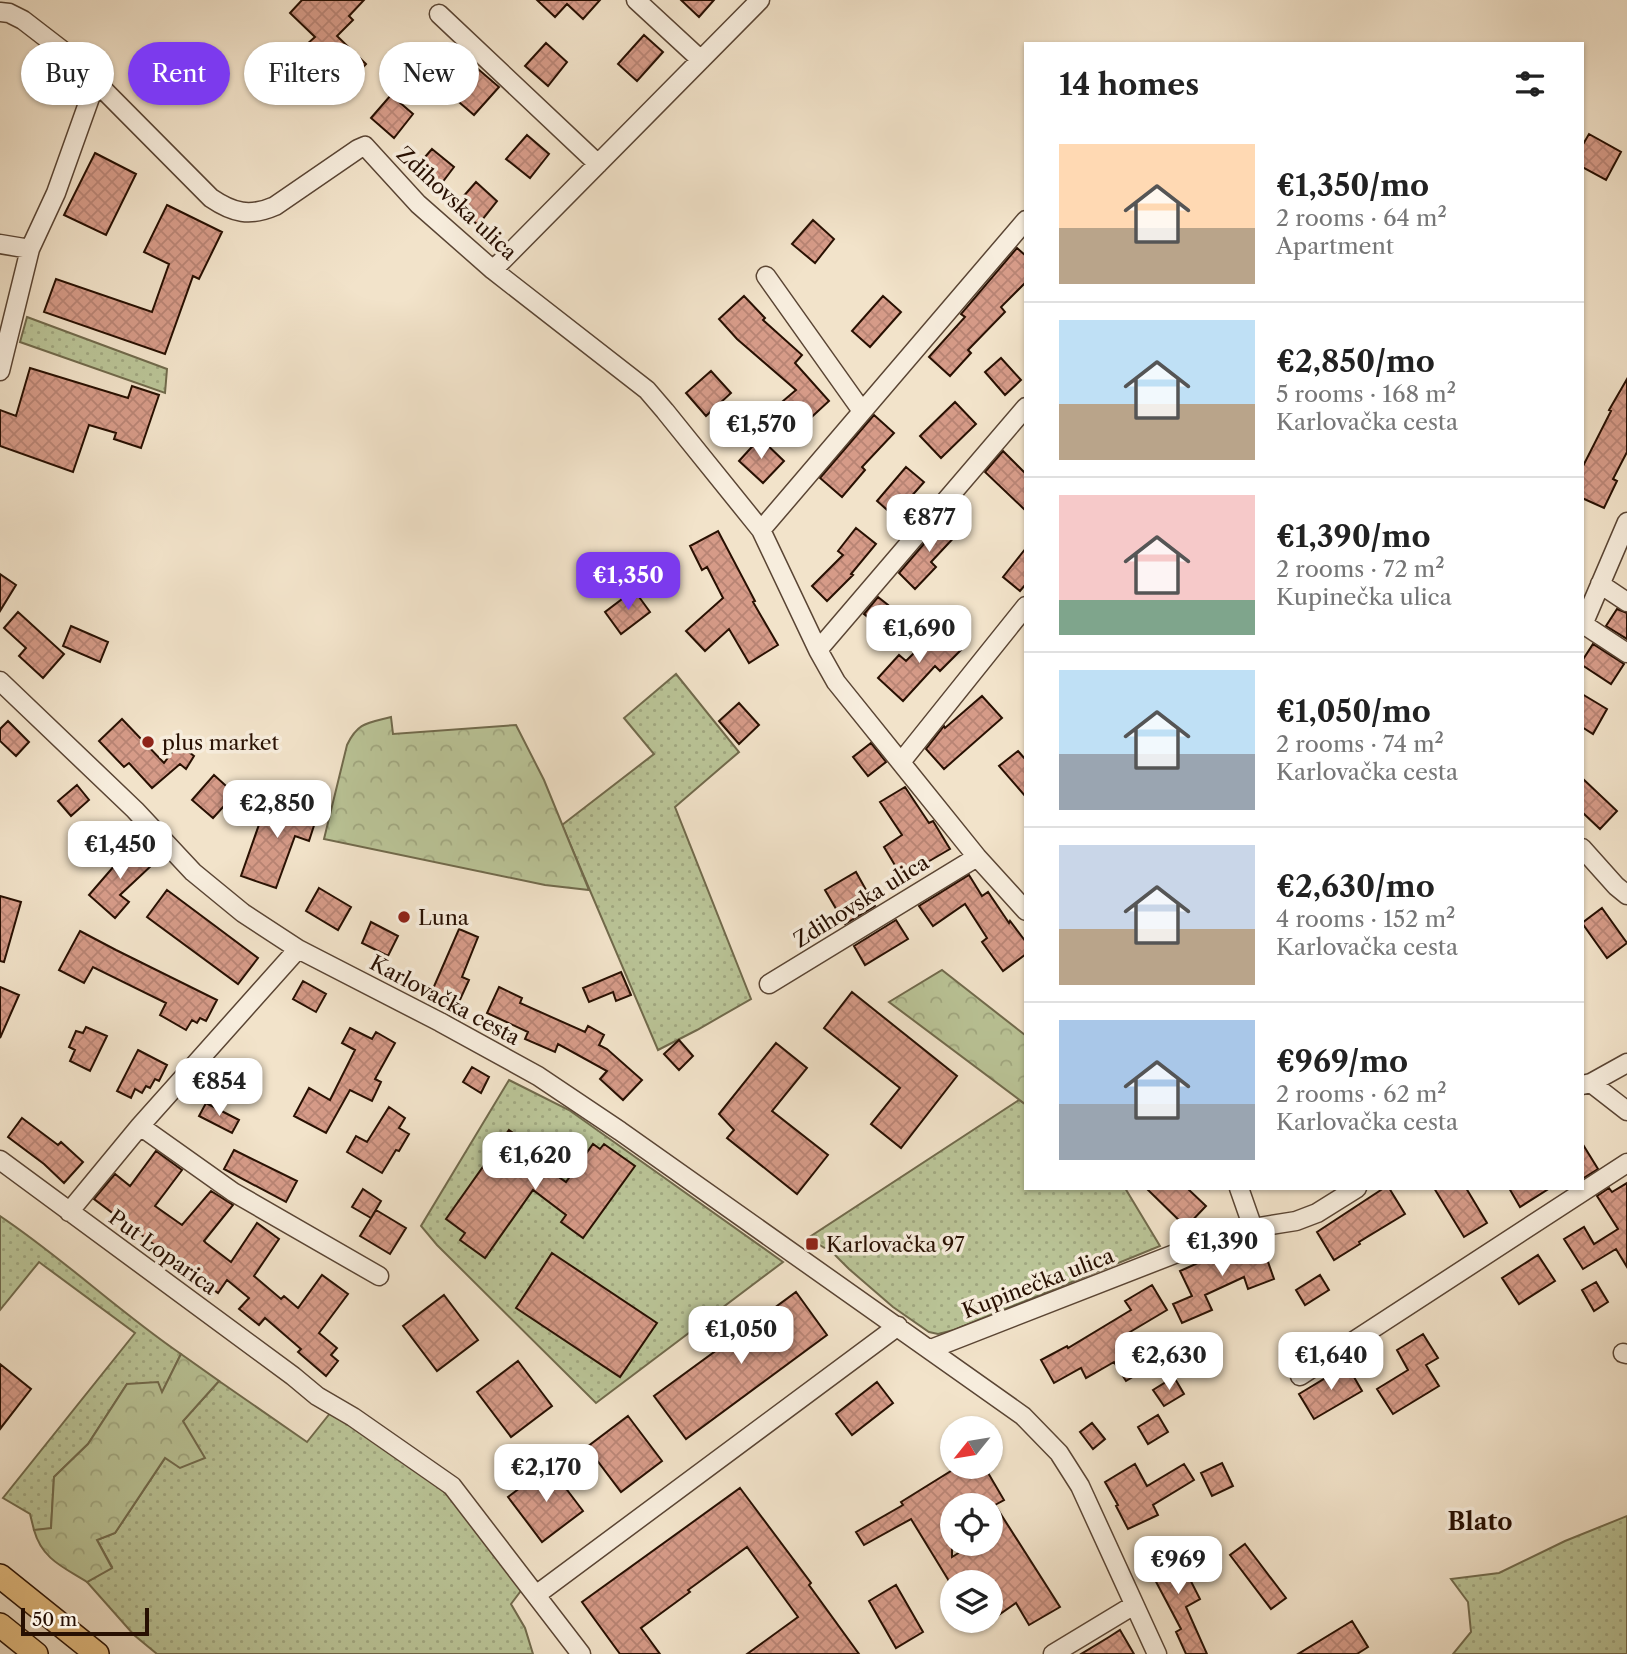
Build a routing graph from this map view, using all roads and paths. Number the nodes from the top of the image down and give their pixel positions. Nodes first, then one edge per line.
1 (636, 0) edge
2 (760, 0) edge
3 (0, 12) edge
4 (439, 14) dead end
5 (52, 42) edge
6 (701, 60) junction
7 (114, 99) edge
8 (88, 105) edge
9 (598, 164) junction
10 (1024, 222) edge
11 (0, 244) edge
12 (30, 249) junction
13 (493, 270) junction
14 (766, 276) dead end
15 (0, 371) edge
16 (1024, 409) edge
17 (862, 411) junction
18 (1627, 522) edge
19 (761, 530) junction
20 (1600, 584) junction
21 (1627, 602) edge
22 (1024, 608) edge
23 (1584, 623) edge
24 (1584, 626) edge
25 (818, 650) junction
26 (1627, 653) edge
27 (0, 681) edge
28 (901, 762) junction
29 (1584, 850) edge
30 (977, 857) junction
31 (1627, 895) edge
32 (1024, 909) edge
33 (298, 948) junction
34 (769, 984) dead end
35 (1627, 1063) edge
36 (1586, 1084) edge
37 (1627, 1111) edge
38 (140, 1126) junction
39 (0, 1160) edge
40 (1627, 1163) edge
41 (1240, 1190) edge
42 (1354, 1190) edge
43 (69, 1212) junction
44 (1253, 1228) junction
45 (379, 1276) dead end
46 (898, 1326) junction
47 (931, 1349) junction
48 (1300, 1376) dead end
49 (0, 1576) edge
50 (536, 1595) junction
51 (1134, 1605) junction
52 (0, 1625) edge
53 (36, 1654) edge
54 (97, 1654) edge
55 (581, 1654) edge
56 (1053, 1654) edge
57 (1157, 1654) edge

1 - 6 street
2 - 6 street
3 - 5 street
4 - 9 street
6 - 9 street
7 - 13 street, Zdihovska ulica
8 - 12 street
9 - 13 street
10 - 17 street
11 - 12 street
12 - 15 street
13 - 19 street, Zdihovska ulica
14 - 17 street
16 - 25 street
17 - 19 street
18 - 20 street
19 - 25 street, Zdihovska ulica
20 - 21 street
20 - 23 street
22 - 28 street
24 - 26 street
25 - 28 street, Zdihovska ulica
27 - 33 street, Karlovačka cesta
28 - 30 street, Zdihovska ulica
29 - 31 street
30 - 32 street, Zdihovska ulica
30 - 34 street, Zdihovska ulica
33 - 38 street
33 - 46 street, Karlovačka cesta
35 - 36 street
36 - 37 street
38 - 43 street
38 - 45 street
39 - 43 street, Put Loparica
40 - 48 street
41 - 44 street
42 - 44 street, Kupinečka ulica
43 - 50 street, Put Loparica
44 - 47 street, Kupinečka ulica
46 - 47 street, Karlovačka cesta
46 - 50 street
47 - 51 street, Karlovačka cesta
49 - 54 main road
50 - 55 street
51 - 56 street
51 - 57 street, Karlovačka cesta
52 - 53 main road

